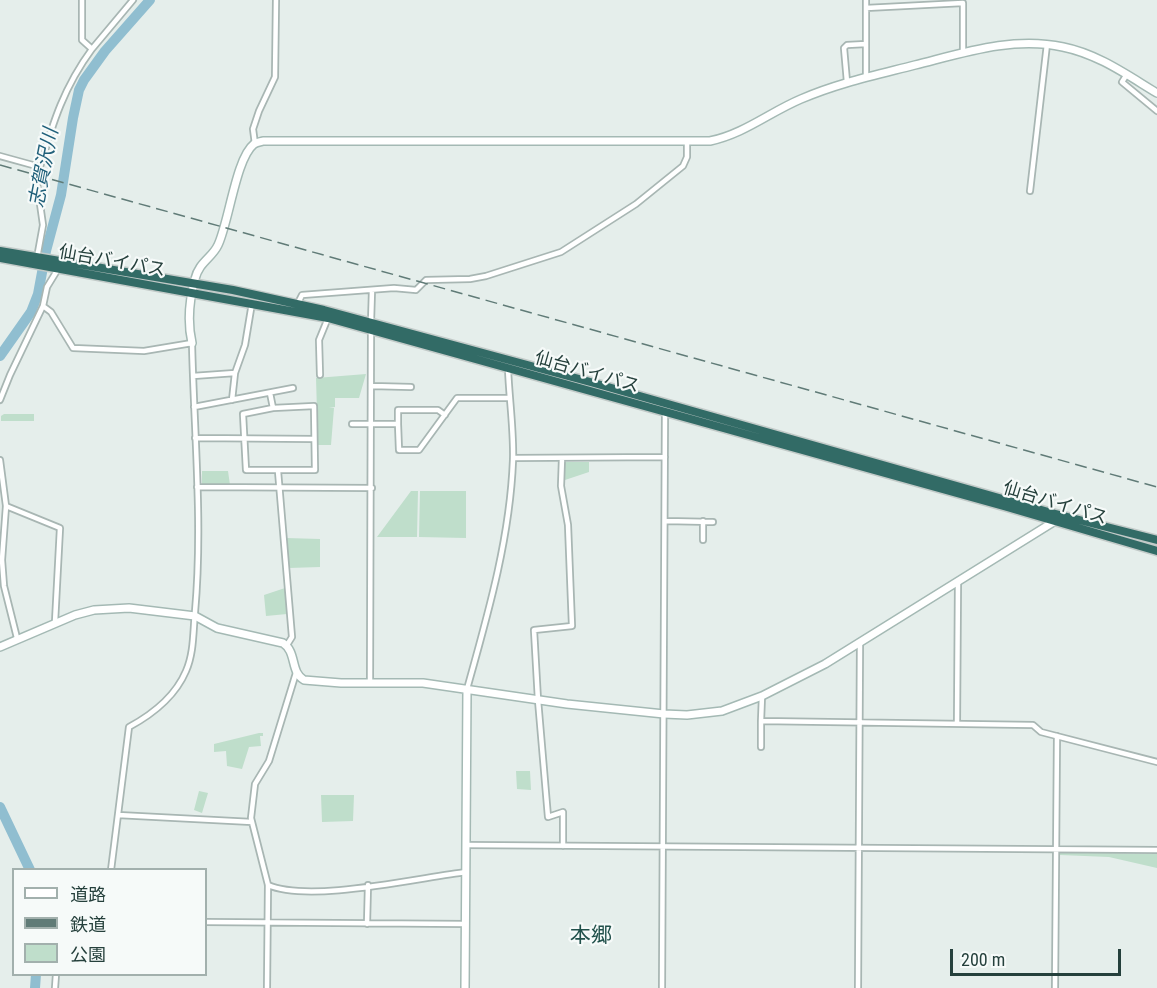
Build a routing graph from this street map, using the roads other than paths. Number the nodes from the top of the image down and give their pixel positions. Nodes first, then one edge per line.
1 (82, 0) edge
2 (133, 0) edge
3 (276, 0) edge
4 (866, 0) edge
5 (866, 8) junction
6 (866, 44) junction
7 (1047, 44) junction
8 (92, 49) junction
9 (963, 53) junction
10 (1127, 74) junction
11 (866, 77) junction
12 (847, 82) junction
13 (1157, 93) edge
14 (1157, 101) edge
15 (1155, 109) edge
16 (687, 141) junction
17 (255, 144) junction
18 (0, 156) edge
19 (40, 167) junction
20 (1030, 191) dead end
21 (0, 251) edge
22 (0, 258) edge
23 (37, 260) junction
24 (53, 265) junction
25 (193, 288) junction
26 (372, 290) junction
27 (252, 303) junction
28 (298, 303) junction
29 (43, 306) junction
30 (328, 318) junction
31 (371, 326) junction
32 (192, 343) junction
33 (508, 368) junction
34 (235, 373) junction
35 (320, 375) dead end
36 (193, 376) junction
37 (372, 386) junction
38 (411, 387) dead end
39 (293, 388) dead end
40 (270, 393) junction
41 (509, 398) junction
42 (232, 399) junction
43 (0, 400) edge
44 (194, 407) junction
45 (273, 408) junction
46 (666, 408) junction
47 (445, 415) junction
48 (352, 424) dead end
49 (372, 424) junction
50 (398, 424) junction
51 (195, 438) junction
52 (244, 439) junction
53 (314, 439) junction
54 (665, 457) junction
55 (513, 458) junction
56 (562, 458) junction
57 (0, 460) edge
58 (278, 471) junction
59 (197, 487) junction
60 (279, 487) junction
61 (372, 488) junction
62 (6, 506) junction
63 (1055, 520) junction
64 (666, 521) junction
65 (703, 521) junction
66 (713, 522) dead end
67 (703, 540) dead end
68 (1157, 540) edge
69 (1157, 551) edge
70 (958, 582) junction
71 (195, 616) junction
72 (55, 622) junction
73 (17, 638) junction
74 (860, 642) junction
75 (287, 645) junction
76 (0, 646) edge
77 (296, 673) junction
78 (370, 683) junction
79 (467, 689) junction
80 (762, 696) junction
81 (538, 700) junction
82 (664, 714) junction
83 (761, 721) junction
84 (859, 722) junction
85 (957, 723) junction
86 (1057, 736) junction
87 (761, 747) dead end
88 (1157, 762) edge
89 (118, 815) junction
90 (252, 822) junction
91 (466, 845) junction
92 (563, 846) junction
93 (663, 847) junction
94 (860, 849) junction
95 (1056, 850) junction
96 (1157, 850) edge
97 (111, 868) edge
98 (466, 872) junction
99 (268, 885) junction
100 (368, 885) junction
101 (207, 922) edge
102 (267, 923) junction
103 (367, 924) junction
104 (466, 924) junction
105 (267, 988) edge
106 (465, 988) edge
107 (662, 988) edge
108 (858, 988) edge
109 (1055, 988) edge

1 - 8 street
2 - 8 street
3 - 17 street
4 - 5 street
5 - 6 street
5 - 9 street
6 - 11 street
6 - 12 street
7 - 9 street
7 - 10 street
7 - 20 street
8 - 19 street
9 - 11 street
10 - 13 street
10 - 15 street
11 - 12 street
12 - 16 street
14 - 15 street
16 - 17 street
16 - 26 street
17 - 25 street
18 - 19 street
19 - 23 street
21 - 23 highway, 仙台バイパス
22 - 23 highway, 仙台バイパス
23 - 24 highway, 仙台バイパス
24 - 25 highway, 仙台バイパス
24 - 29 street
25 - 27 highway, 仙台バイパス
25 - 28 highway, 仙台バイパス
25 - 32 street
26 - 28 street
26 - 31 street
27 - 30 highway, 仙台バイパス
27 - 34 street
28 - 31 highway, 仙台バイパス
29 - 32 street
29 - 43 street
30 - 31 highway, 仙台バイパス
30 - 35 street
31 - 33 highway, 仙台バイパス
31 - 37 street
31 - 46 highway, 仙台バイパス
32 - 36 street
33 - 41 street
33 - 46 highway, 仙台バイパス
34 - 36 street
34 - 42 street
36 - 44 street
37 - 38 street
37 - 49 street
39 - 40 street
40 - 42 street
40 - 45 street
41 - 47 street
41 - 55 street
42 - 44 street
44 - 51 street
45 - 52 street
45 - 53 street
46 - 54 street
46 - 63 highway, 仙台バイパス
46 - 68 highway, 仙台バイパス
47 - 50 street
47 - 50 street
48 - 49 street
49 - 50 street
49 - 61 street
51 - 52 street
51 - 59 street
52 - 53 street
52 - 58 street
53 - 58 street
54 - 56 street
54 - 64 street
55 - 56 street
55 - 79 street
56 - 81 street
57 - 62 street
58 - 60 street
59 - 60 street
59 - 71 street
60 - 61 street
60 - 75 street
61 - 78 street
62 - 72 street
62 - 73 street
63 - 69 highway, 仙台バイパス
63 - 70 street
64 - 65 street
64 - 82 street
65 - 66 street
65 - 67 street
70 - 74 street
70 - 85 street
71 - 72 street
71 - 75 street
71 - 89 street
72 - 73 street
73 - 76 street
74 - 80 street
74 - 84 street
75 - 77 street
77 - 78 street
77 - 90 street
78 - 79 street
79 - 81 street
79 - 91 street
80 - 82 street
80 - 83 street
81 - 82 street
81 - 92 street
82 - 93 street
83 - 84 street
83 - 87 street
84 - 85 street
84 - 94 street
85 - 86 street
86 - 88 street
86 - 95 street
89 - 90 street
89 - 97 street
90 - 99 street
91 - 92 street
91 - 98 street
92 - 93 street
93 - 94 street
93 - 107 street
94 - 95 street
94 - 108 street
95 - 96 street
95 - 109 street
98 - 100 street
98 - 104 street
99 - 100 street
99 - 102 street
100 - 103 street
101 - 102 street
102 - 103 street
102 - 105 street
103 - 104 street
104 - 106 street

